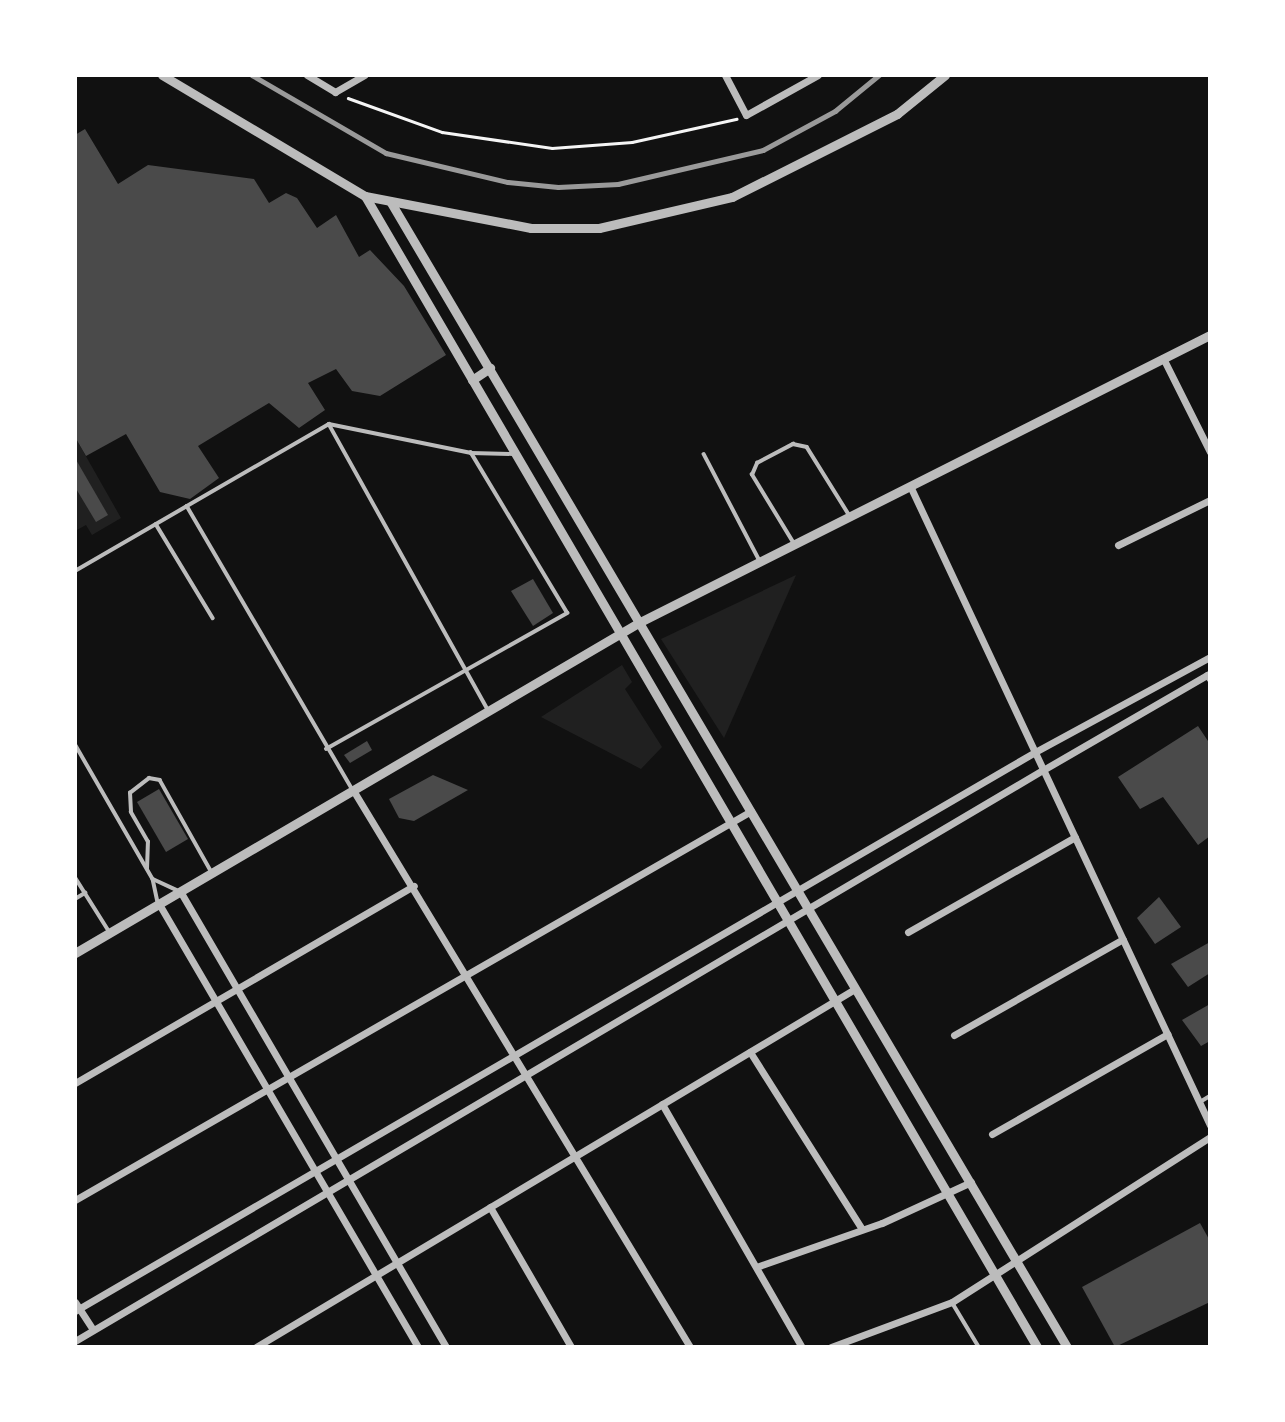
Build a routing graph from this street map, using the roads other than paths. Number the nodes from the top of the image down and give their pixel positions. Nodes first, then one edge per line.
1 (162, 75) edge
2 (307, 75) edge
3 (363, 75) edge
4 (725, 75) edge
5 (818, 75) edge
6 (946, 75) edge
7 (365, 196) junction
8 (390, 201) junction
9 (1210, 335) edge
10 (1163, 359) junction
11 (491, 368) junction
12 (471, 380) junction
13 (329, 424) junction
14 (1210, 452) edge
15 (471, 453) junction
16 (516, 454) junction
17 (704, 454) dead end
18 (911, 488) junction
19 (1210, 500) edge
20 (187, 506) junction
21 (851, 518) junction
22 (156, 524) junction
23 (1118, 545) dead end
24 (795, 546) junction
25 (761, 563) junction
26 (75, 571) edge
27 (213, 618) dead end
28 (640, 622) junction
29 (623, 632) junction
30 (1210, 657) edge
31 (463, 671) junction
32 (1210, 679) edge
33 (488, 711) junction
34 (75, 744) edge
35 (326, 749) junction
36 (1035, 752) junction
37 (1043, 770) junction
38 (354, 790) junction
39 (751, 811) junction
40 (733, 822) junction
41 (1075, 836) junction
42 (147, 869) junction
43 (212, 873) junction
44 (75, 877) edge
45 (153, 879) junction
46 (414, 886) junction
47 (797, 890) junction
48 (180, 891) junction
49 (85, 893) junction
50 (75, 899) edge
51 (779, 901) junction
52 (159, 904) junction
53 (808, 908) junction
54 (789, 919) junction
55 (110, 932) junction
56 (908, 932) dead end
57 (1122, 939) junction
58 (75, 953) edge
59 (465, 972) junction
60 (237, 989) junction
61 (855, 989) junction
62 (218, 1000) junction
63 (836, 1001) junction
64 (1167, 1034) junction
65 (954, 1035) dead end
66 (750, 1052) junction
67 (518, 1053) junction
68 (529, 1072) junction
69 (288, 1077) junction
70 (75, 1083) edge
71 (270, 1087) junction
72 (1210, 1096) edge
73 (1199, 1102) junction
74 (662, 1104) junction
75 (1210, 1125) edge
76 (992, 1134) dead end
77 (1210, 1137) edge
78 (578, 1155) junction
79 (336, 1159) junction
80 (318, 1169) junction
81 (348, 1178) junction
82 (971, 1182) junction
83 (330, 1189) junction
84 (948, 1192) junction
85 (75, 1200) edge
86 (490, 1207) junction
87 (862, 1229) junction
88 (1015, 1256) junction
89 (397, 1263) junction
90 (759, 1266) junction
91 (380, 1273) junction
92 (994, 1273) junction
93 (952, 1302) junction
94 (77, 1307) edge
95 (93, 1330) junction
96 (75, 1340) edge
97 (256, 1347) edge
98 (418, 1347) edge
99 (446, 1347) edge
100 (571, 1347) edge
101 (690, 1347) edge
102 (802, 1347) edge
103 (831, 1347) edge
104 (979, 1347) edge
105 (1037, 1347) edge
106 (1067, 1347) edge

1 - 7 street
2 - 3 street
4 - 5 street
6 - 8 street
7 - 8 street
7 - 12 street
8 - 11 street
9 - 10 street
10 - 14 street
10 - 18 street
11 - 12 street
11 - 28 street
12 - 16 street
13 - 15 lane
13 - 20 lane
13 - 31 lane
15 - 16 lane
15 - 31 lane
16 - 29 street
17 - 25 lane
18 - 21 street
18 - 36 street
19 - 23 street
20 - 22 lane
20 - 35 lane
21 - 24 street
21 - 24 lane
22 - 26 lane
22 - 27 lane
24 - 25 street
25 - 28 street
28 - 29 street
28 - 39 street
29 - 33 street
29 - 40 street
30 - 36 street
31 - 33 lane
31 - 35 lane
32 - 37 street
33 - 38 street
34 - 42 lane
35 - 38 lane
36 - 37 street
36 - 47 street
37 - 41 street
37 - 53 street
38 - 43 street
38 - 46 street
39 - 40 street
39 - 47 street
40 - 51 street
40 - 59 street
41 - 56 street
41 - 57 street
42 - 43 lane
42 - 45 lane
43 - 48 street
44 - 49 lane
45 - 48 lane
45 - 52 lane
46 - 59 street
46 - 60 street
47 - 51 street
47 - 53 street
48 - 52 street
48 - 60 street
49 - 50 lane
49 - 55 lane
51 - 54 street
51 - 67 street
52 - 55 street
52 - 62 street
53 - 54 street
53 - 61 street
54 - 63 street
54 - 68 street
55 - 58 street
57 - 64 street
57 - 65 street
59 - 67 street
59 - 69 street
60 - 62 street
60 - 69 street
61 - 63 street
61 - 82 street
62 - 70 street
62 - 71 street
63 - 66 street
63 - 84 street
64 - 73 street
64 - 76 street
66 - 74 street
66 - 87 street
67 - 68 street
67 - 79 street
68 - 78 street
68 - 81 street
69 - 71 street
69 - 79 street
71 - 80 street
71 - 85 street
72 - 73 lane
73 - 75 street
74 - 78 street
74 - 90 street
77 - 88 street
78 - 86 street
78 - 101 street
79 - 80 street
79 - 81 street
80 - 83 street
80 - 94 street
81 - 83 street
81 - 89 street
82 - 84 street
82 - 88 street
83 - 91 street
83 - 95 street
84 - 87 street
84 - 92 street
86 - 89 street
86 - 100 street
87 - 90 street
88 - 92 street
88 - 106 street
89 - 91 street
89 - 99 street
90 - 102 street
91 - 97 street
91 - 98 street
92 - 93 street
92 - 105 street
93 - 103 street
93 - 104 lane
94 - 95 street
95 - 96 street

